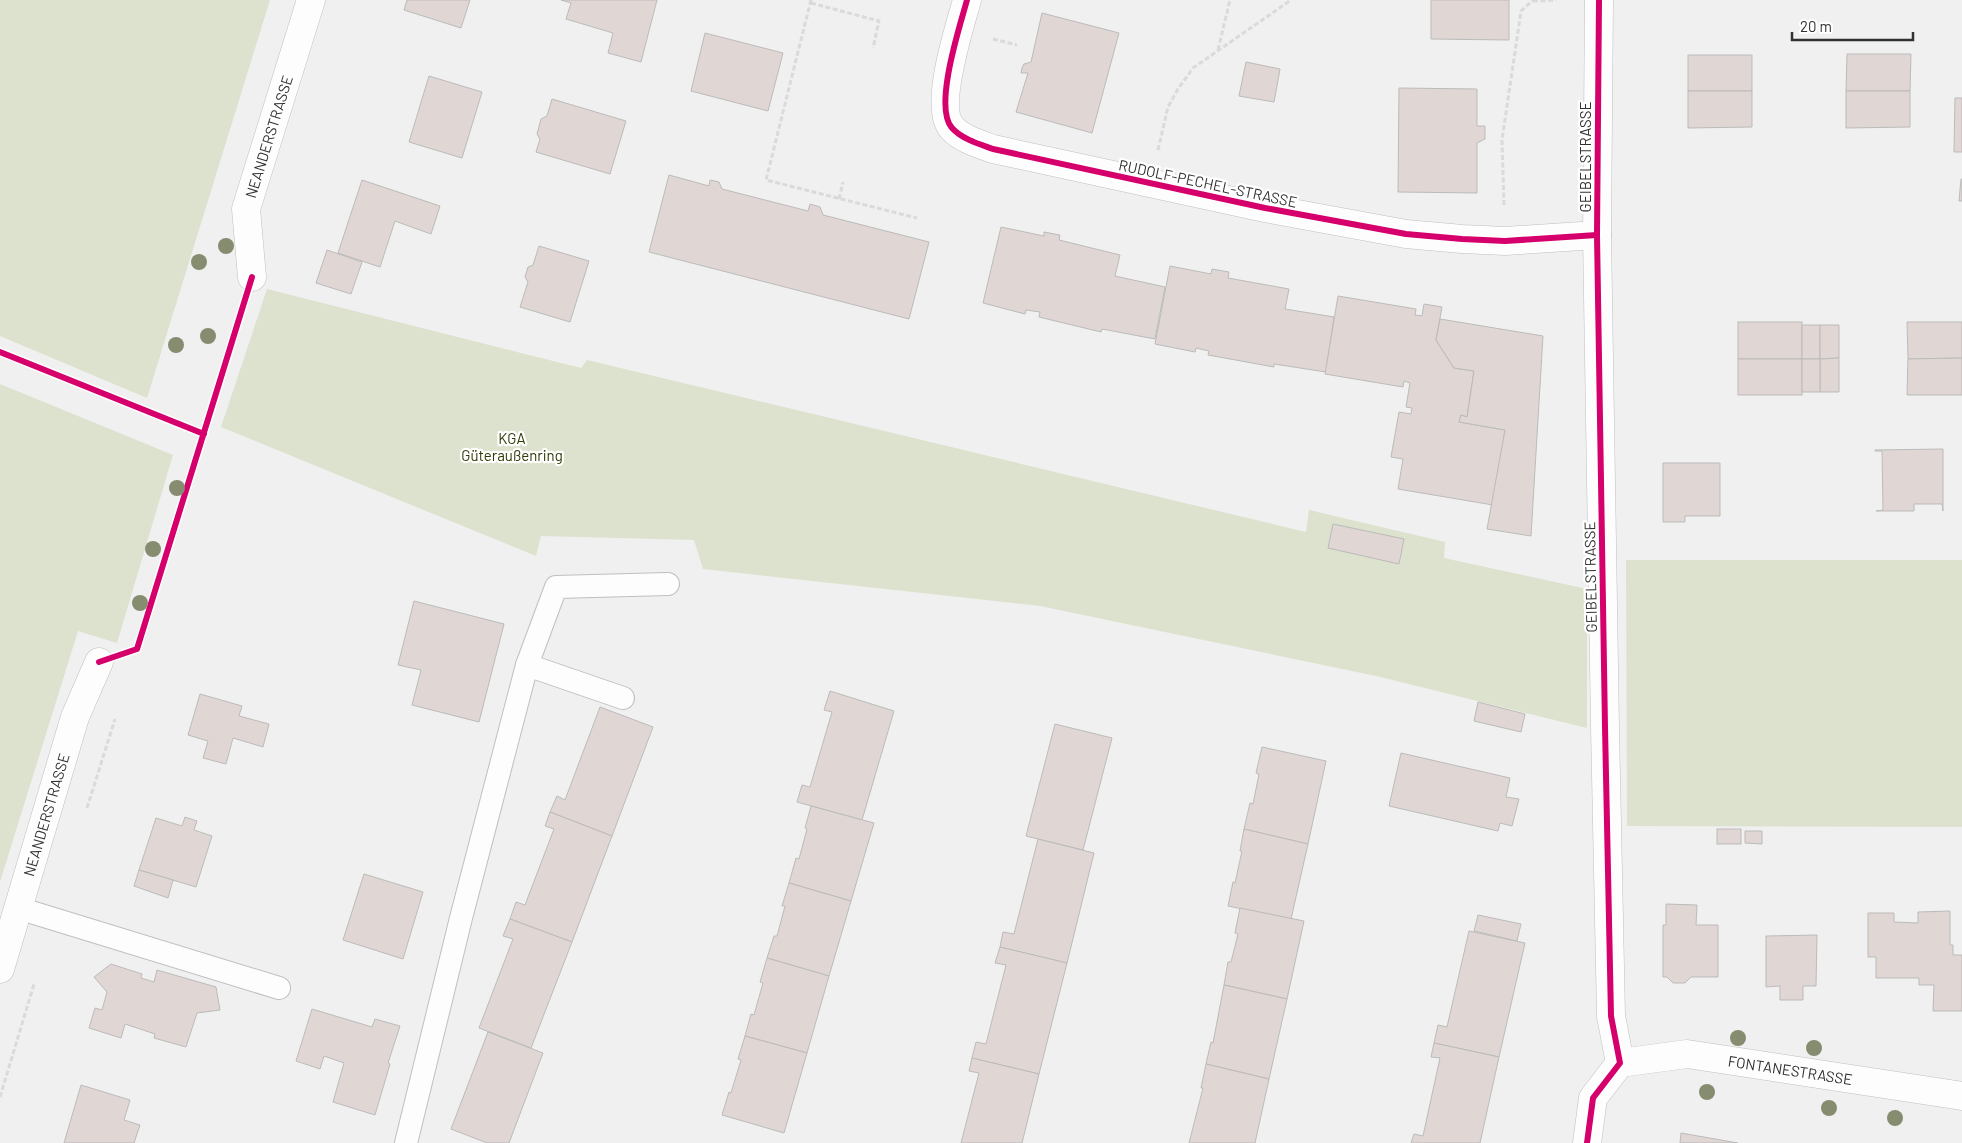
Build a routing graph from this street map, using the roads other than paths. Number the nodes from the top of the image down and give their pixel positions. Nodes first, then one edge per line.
1 (311, 0) edge
2 (967, 0) edge
3 (1599, 0) edge
4 (1597, 235) junction
5 (252, 277) dead end
6 (668, 584) dead end
7 (99, 662) dead end
8 (527, 665) junction
9 (623, 698) dead end
10 (18, 908) junction
11 (0, 969) edge
12 (279, 988) dead end
13 (1620, 1063) junction
14 (1962, 1096) edge
15 (406, 1143) edge
16 (1587, 1143) edge

1 - 5 street, NEANDERSTRASSE
2 - 4 street, RUDOLF-PECHEL-STRASSE
3 - 4 street, GEIBELSTRASSE
4 - 13 street, GEIBELSTRASSE
6 - 8 lane
7 - 10 street, NEANDERSTRASSE
8 - 9 lane
8 - 15 lane
10 - 11 street, NEANDERSTRASSE
10 - 12 lane
13 - 14 street, FONTANESTRASSE
13 - 16 street

